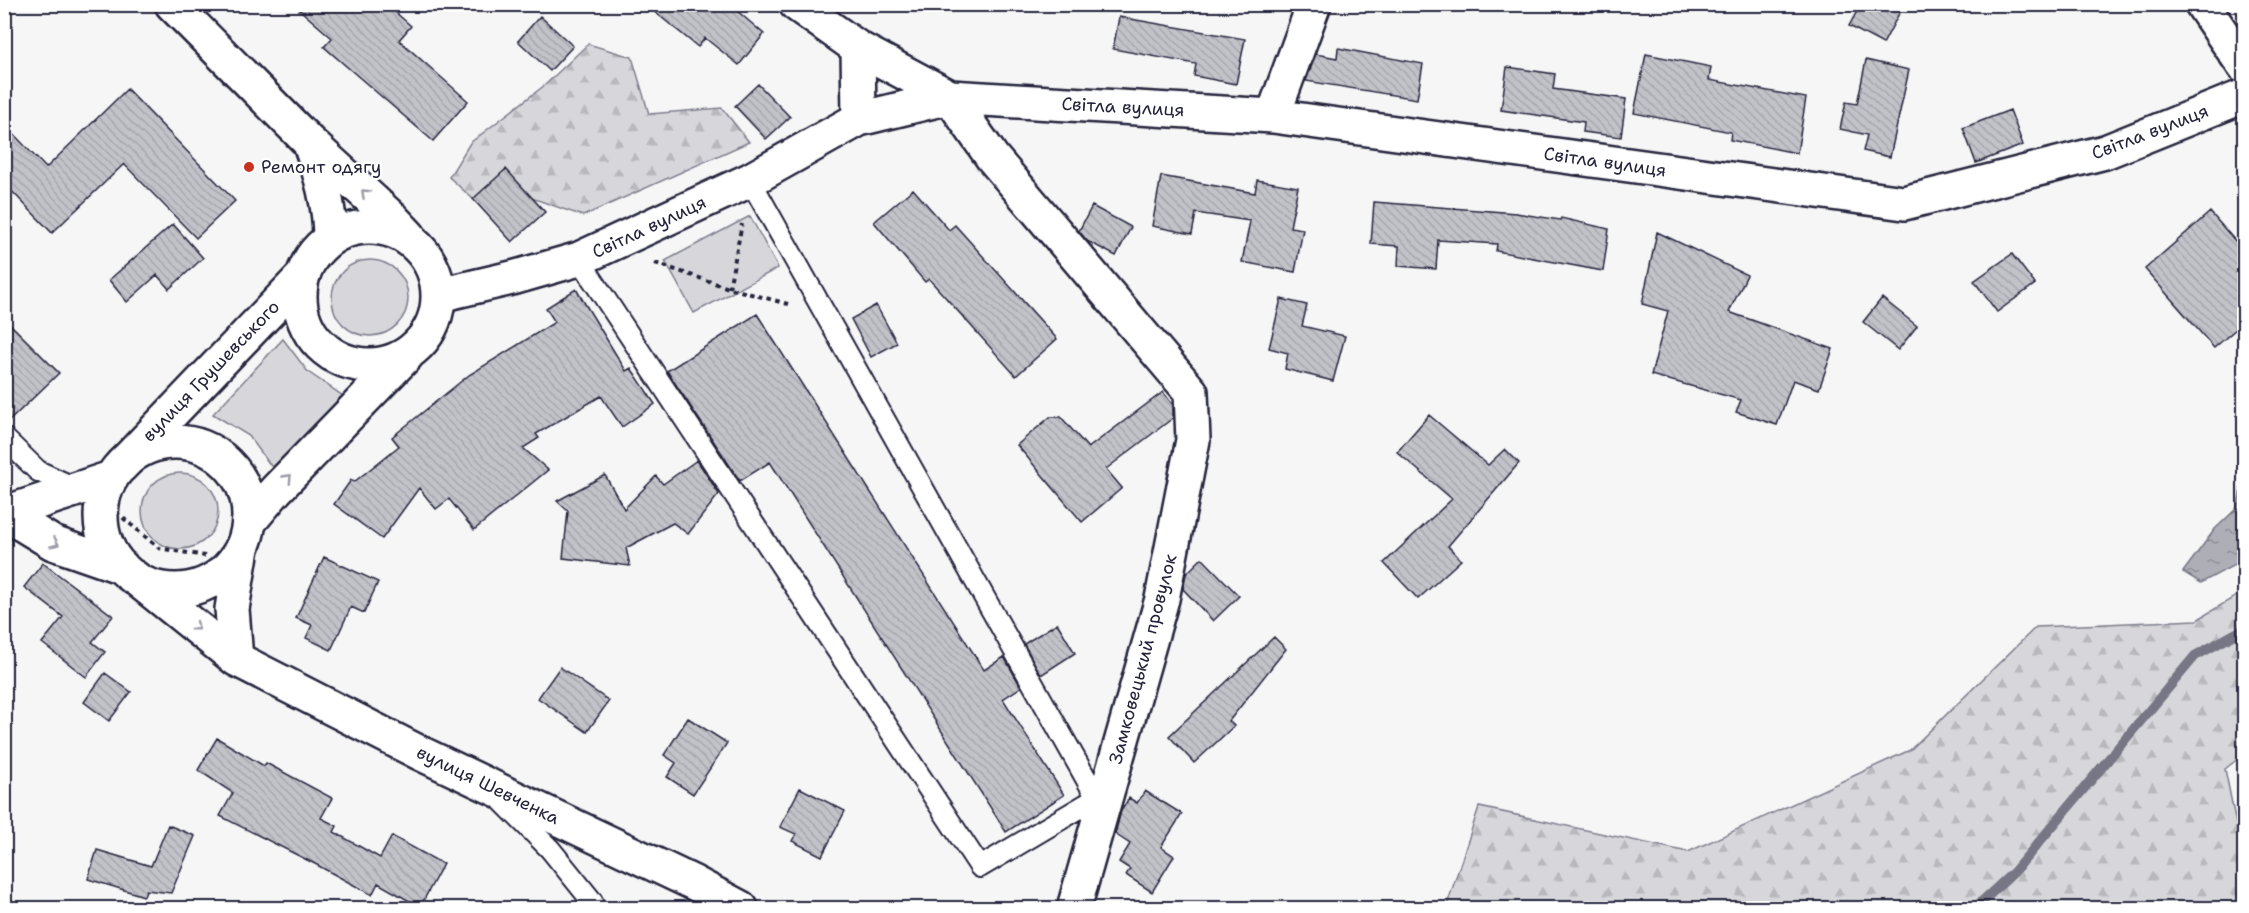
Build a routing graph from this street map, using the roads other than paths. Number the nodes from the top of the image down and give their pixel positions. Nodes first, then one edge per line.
1 (172, 4) edge
2 (796, 4) edge
3 (1314, 4) edge
4 (2202, 4) edge
5 (858, 48) junction
6 (2244, 66) edge
7 (2244, 96) edge
8 (950, 97) junction
9 (1273, 116) junction
10 (859, 119) junction
11 (309, 142) junction
12 (750, 180) junction
13 (330, 239) junction
14 (421, 249) junction
15 (592, 253) junction
16 (302, 277) junction
17 (439, 295) junction
18 (408, 354) junction
19 (4, 438) edge
20 (103, 483) junction
21 (5, 513) edge
22 (242, 543) junction
23 (128, 572) junction
24 (236, 659) junction
25 (484, 784) junction
26 (1102, 795) junction
27 (592, 902) dead end
28 (741, 909) edge
29 (1074, 909) edge

1 - 11 street
2 - 5 street, Світла вулиця
3 - 9 street
4 - 6 street
5 - 8 street, Світла вулиця
5 - 10 street
7 - 9 street, Світла вулиця
8 - 9 street, Світла вулиця
8 - 10 street, Світла вулиця
8 - 26 street, Замковецький провулок
10 - 12 street, Світла вулиця
11 - 13 street
14 -> 11 street
12 - 15 street, Світла вулиця
12 - 26 lane
13 - 14 street
13 - 16 street
14 - 17 street
15 - 17 street, Світла вулиця
15 - 26 lane
16 - 18 street
16 - 20 street, вулиця Грушевського
17 - 18 street
22 -> 18 street
19 - 20 lane
20 - 21 street, вулиця Шевченка
20 - 22 street
20 - 23 street
21 -> 23 street, вулиця Шевченка
22 - 23 street
22 - 24 street
23 -> 24 street, вулиця Шевченка
24 - 25 street, вулиця Шевченка
25 - 27 lane
25 - 28 street, вулиця Шевченка
26 - 29 street, Замковецький провулок

